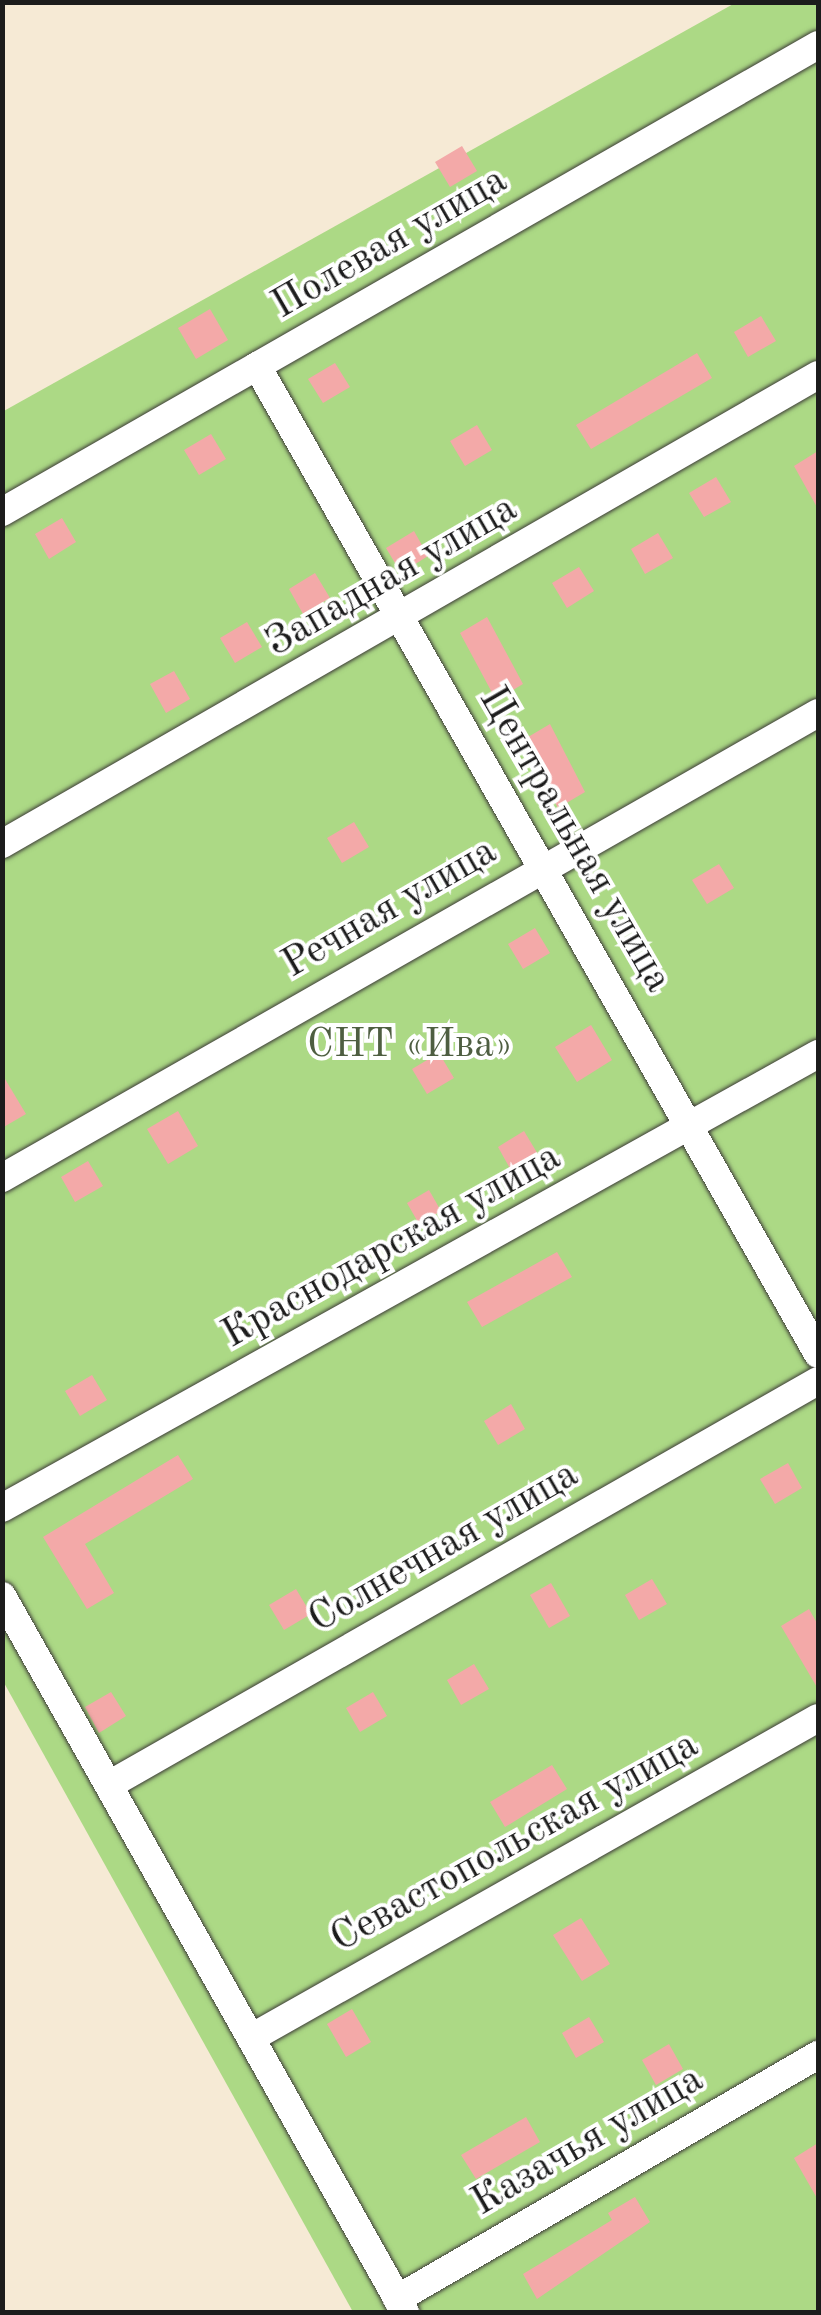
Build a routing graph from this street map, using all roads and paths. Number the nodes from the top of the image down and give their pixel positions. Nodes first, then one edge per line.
1 (818, 45) edge
2 (257, 366) junction
3 (818, 374) edge
4 (2, 512) edge
5 (401, 620) junction
6 (818, 713) edge
7 (2, 844) edge
8 (546, 865) junction
9 (818, 1054) edge
10 (690, 1128) junction
11 (2, 1178) edge
12 (818, 1354) edge
13 (818, 1381) edge
14 (2, 1508) edge
15 (2, 1596) edge
16 (818, 1718) edge
17 (109, 1785) junction
18 (251, 2038) junction
19 (818, 2054) edge
20 (401, 2306) edge

1 - 2 street, Полевая улица
2 - 4 street, Полевая улица
2 - 5 street, Центральная улица
3 - 5 street, Западная улица
5 - 7 street, Западная улица
5 - 8 street, Центральная улица
6 - 8 street, Речная улица
8 - 10 street, Центральная улица
8 - 11 street, Речная улица
9 - 10 street, Краснодарская улица
10 - 12 street, Центральная улица
10 - 14 street, Краснодарская улица
13 - 17 street, Солнечная улица
15 - 17 street
16 - 18 street, Севастопольская улица
17 - 18 street
18 - 20 street
19 - 20 street, Казачья улица

